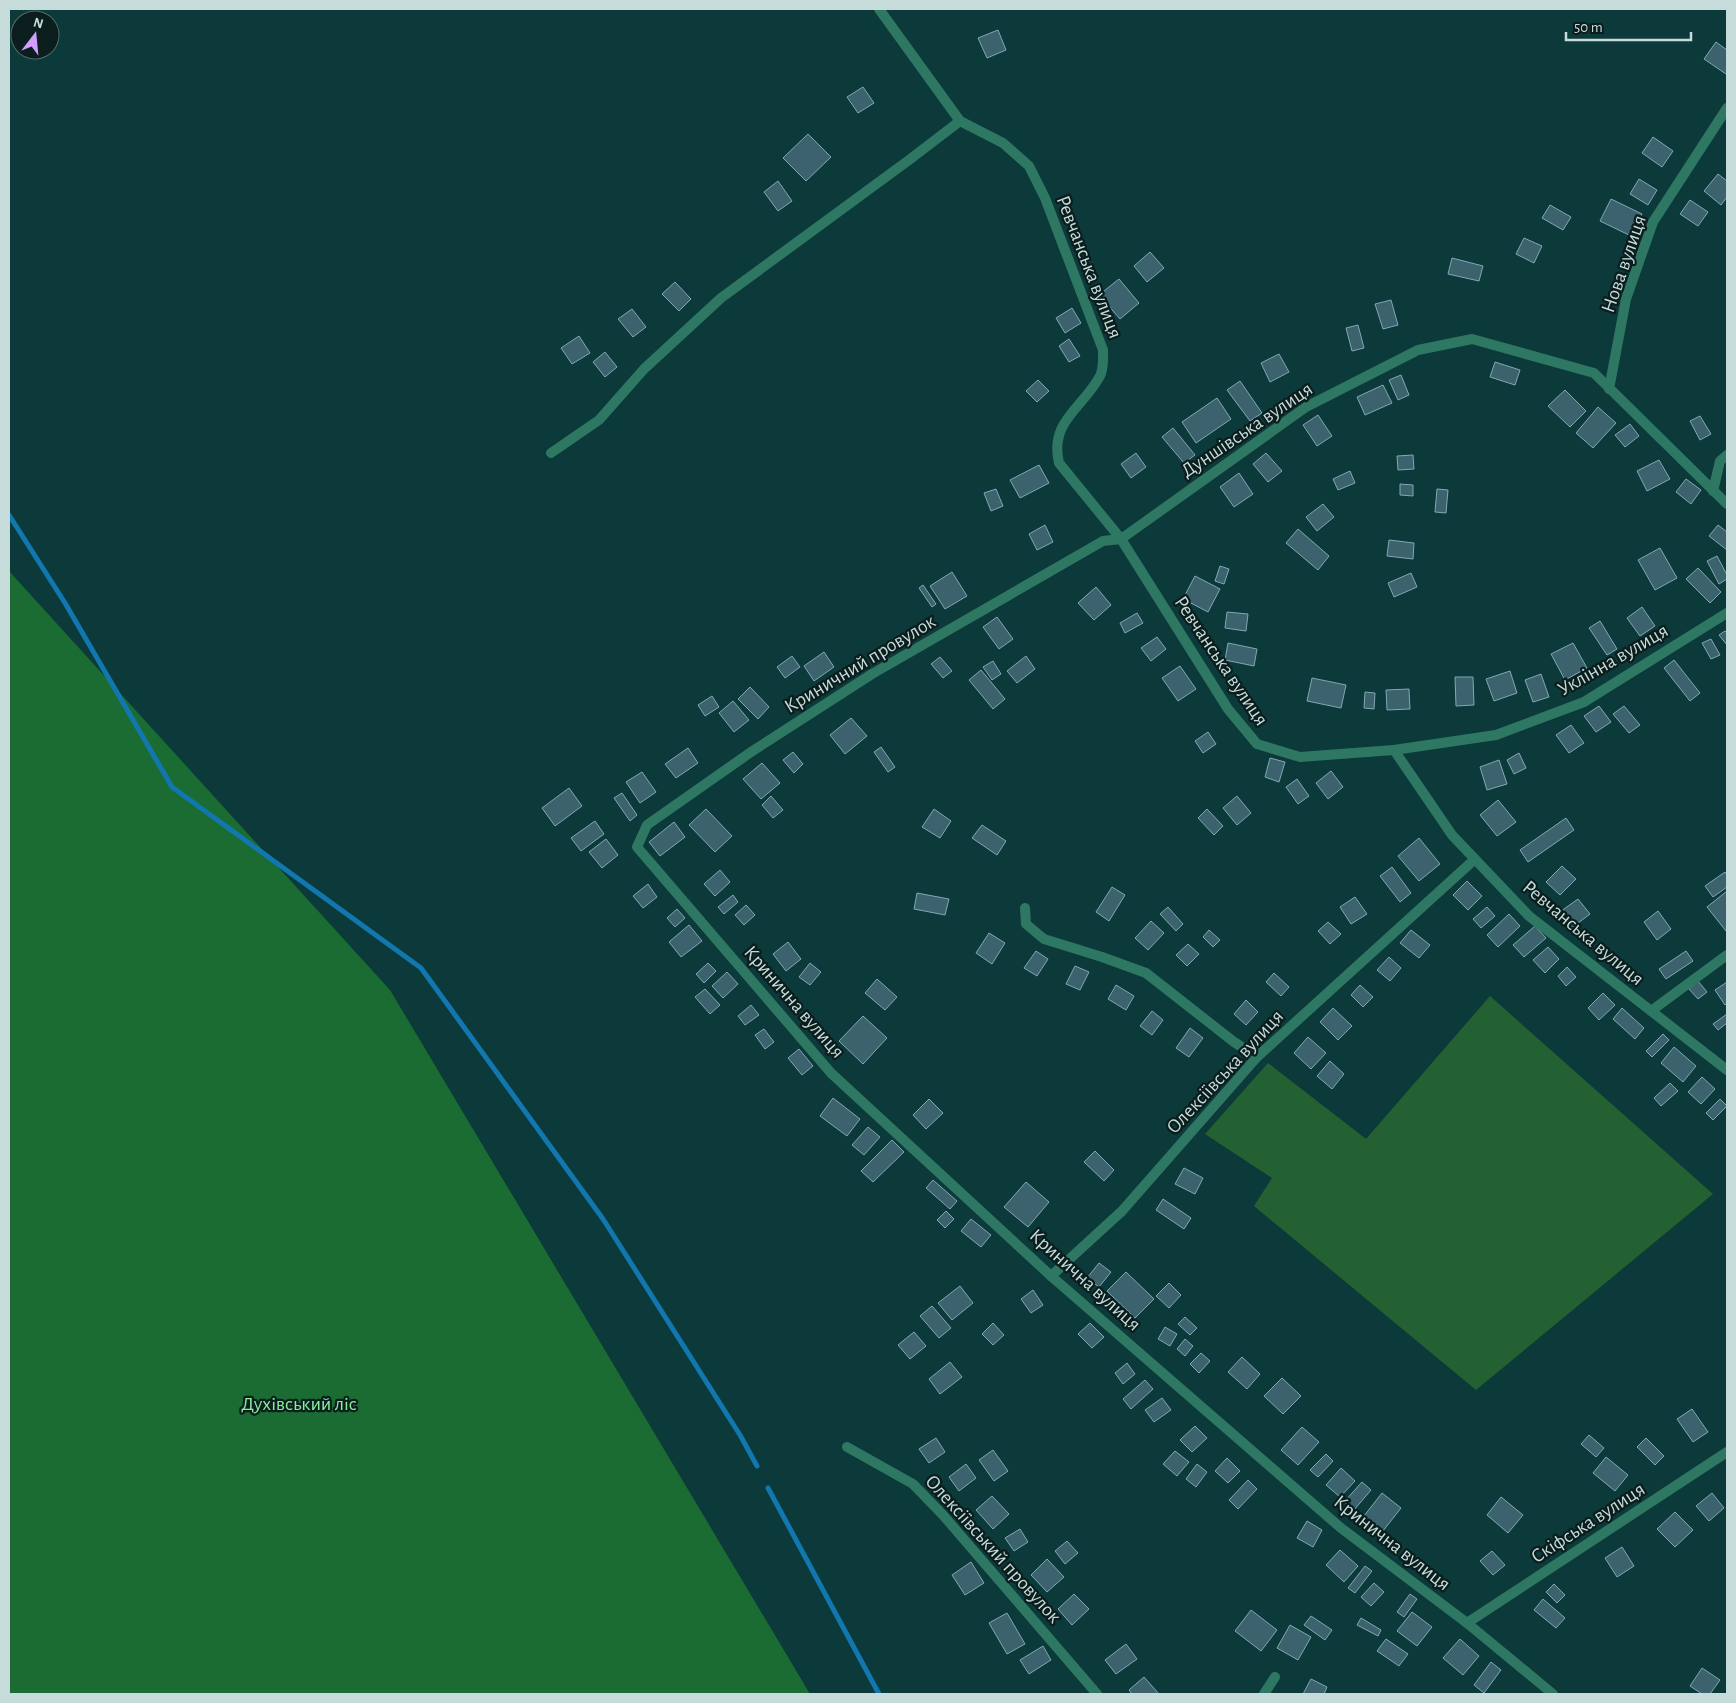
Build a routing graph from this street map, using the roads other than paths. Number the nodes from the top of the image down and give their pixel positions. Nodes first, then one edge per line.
1 (879, 9) edge
2 (1727, 108) edge
3 (960, 121) junction
4 (1609, 389) junction
5 (551, 452) dead end
6 (1727, 455) edge
7 (1714, 491) junction
8 (1727, 504) edge
9 (1121, 539) junction
10 (1727, 613) edge
11 (1394, 750) junction
12 (637, 847) joint
13 (1475, 859) junction
14 (1025, 908) dead end
15 (1727, 955) edge
16 (1651, 1011) junction
17 (1257, 1057) junction
18 (1727, 1070) edge
19 (1051, 1276) junction
20 (847, 1447) dead end
21 (1727, 1452) edge
22 (1467, 1623) junction
23 (1275, 1677) dead end
24 (1097, 1694) edge
25 (1264, 1694) edge
26 (1553, 1694) edge

1 - 3 street
2 - 4 street, Нова вулиця
3 - 5 street
3 - 9 street, Ревчанська вулиця
4 - 7 street, Дуншівська вулиця
4 - 9 street, Дуншівська вулиця
6 - 7 street
7 - 8 street, Дуншівська вулиця
9 - 11 street, Ревчанська вулиця
9 - 12 street, Криничний провулок
10 - 11 street, Уклінна вулиця
11 - 13 street, Ревчанська вулиця
12 - 19 street, Кринична вулиця
13 - 16 street, Ревчанська вулиця
13 - 17 street, Олексіївська вулиця
14 - 17 street
15 - 16 street
16 - 18 street, Ревчанська вулиця
17 - 19 street, Олексіївська вулиця
19 - 22 street, Кринична вулиця
20 - 24 street, Олексіївський провулок
21 - 22 street, Скіфська вулиця
22 - 26 street, Кринична вулиця
23 - 25 street

